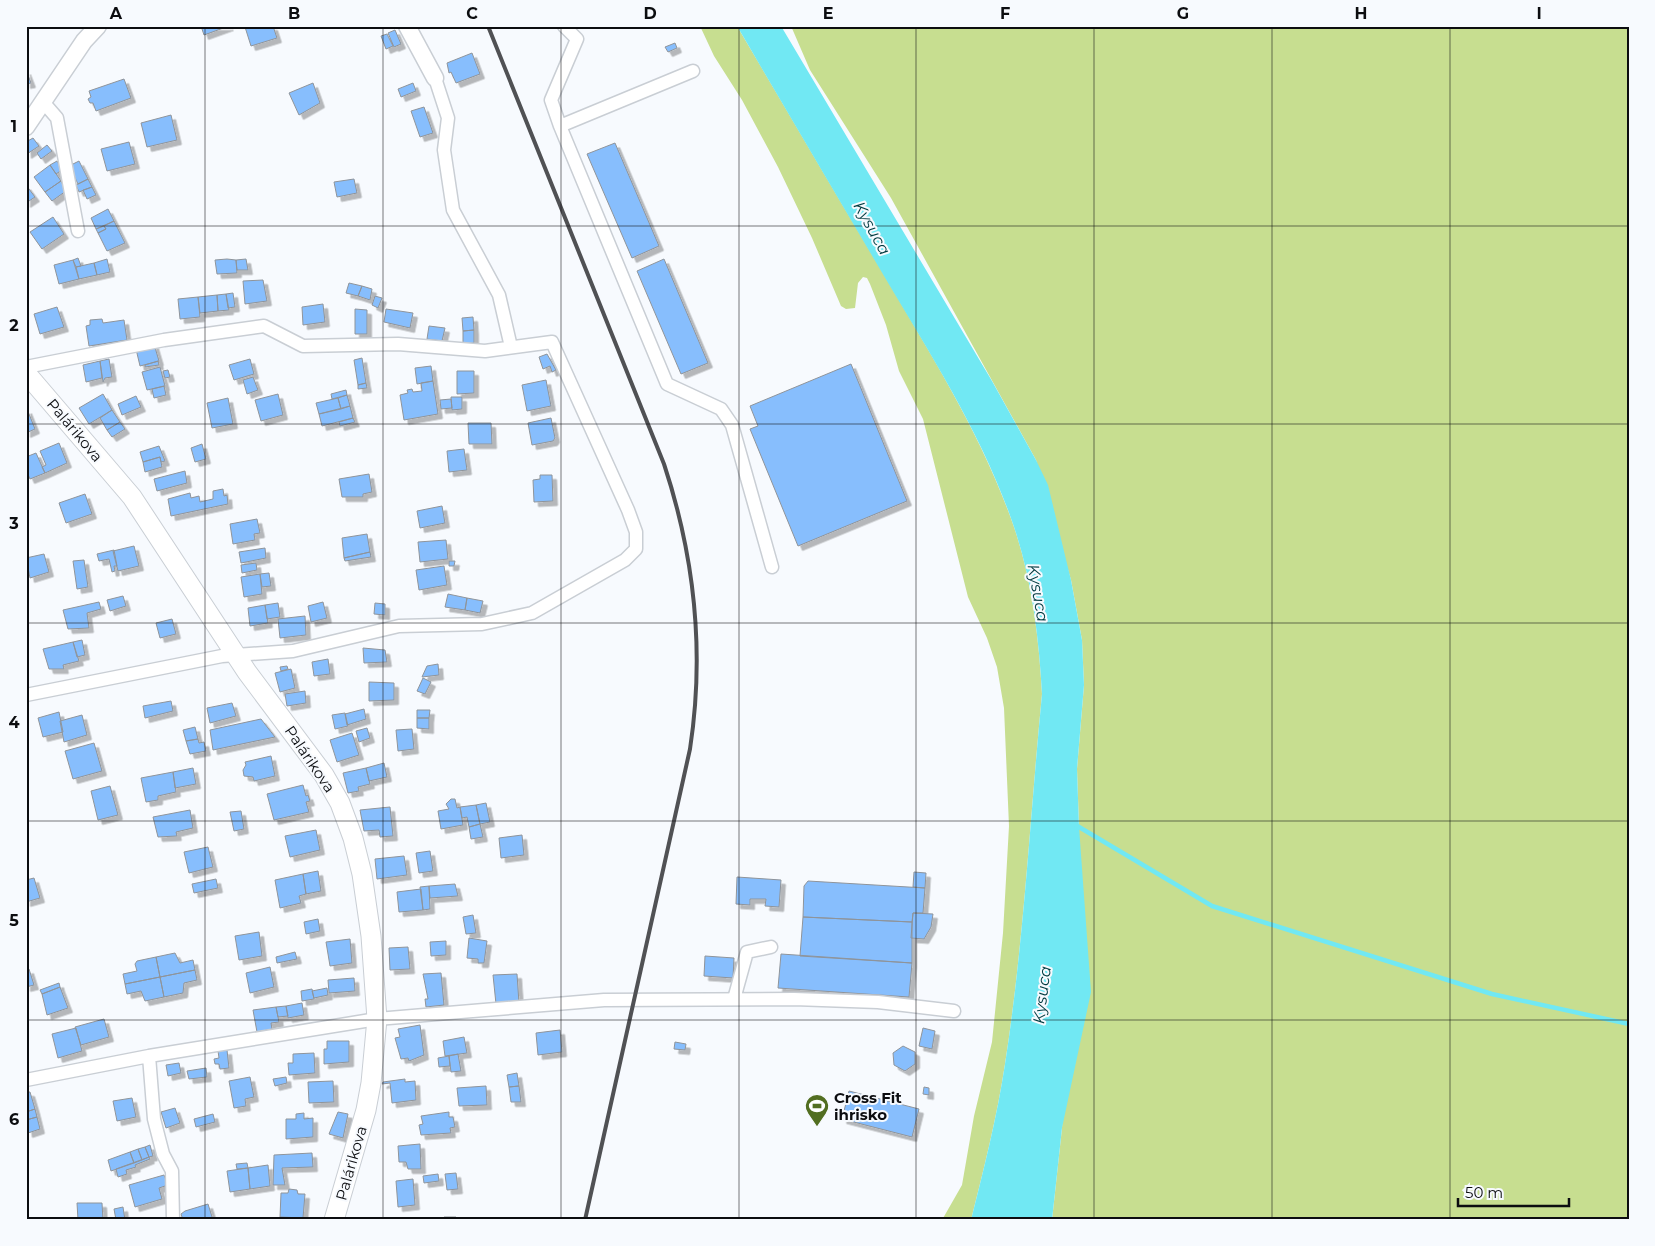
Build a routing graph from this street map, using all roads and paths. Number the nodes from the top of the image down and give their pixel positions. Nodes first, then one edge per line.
1 (98, 26) edge
2 (407, 26) edge
3 (564, 26) edge
4 (692, 71) dead end
5 (434, 78) joint
6 (44, 103) junction
7 (560, 126) junction
8 (26, 127) edge
9 (78, 231) dead end
10 (511, 347) junction
11 (26, 367) edge
12 (26, 374) edge
13 (772, 567) dead end
14 (236, 655) junction
15 (26, 695) edge
16 (771, 948) dead end
17 (734, 999) junction
18 (954, 1012) dead end
19 (377, 1018) junction
20 (149, 1056) junction
21 (26, 1080) edge
22 (173, 1220) edge
23 (334, 1220) edge

1 - 6 street
2 - 5 street
3 - 7 street
4 - 7 street
5 - 10 street
6 - 8 street
6 - 9 street
7 - 13 street
10 - 11 street
10 - 14 street
12 - 14 main road, Palárikova
14 - 15 street
14 - 19 main road, Palárikova
16 - 17 street
17 - 18 street
17 - 19 street
19 - 20 street
19 - 23 main road, Palárikova
20 - 21 street
20 - 22 street

